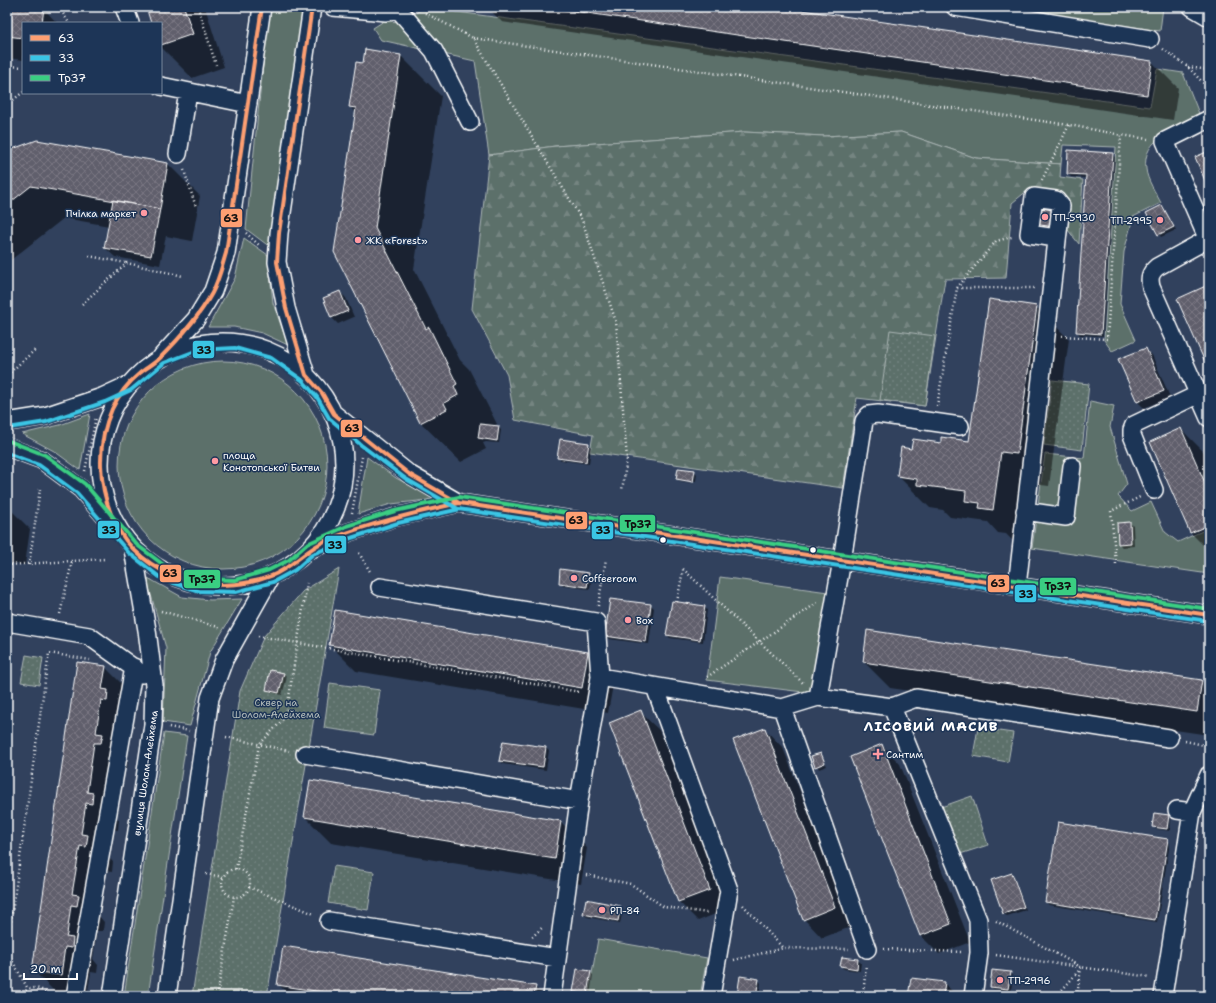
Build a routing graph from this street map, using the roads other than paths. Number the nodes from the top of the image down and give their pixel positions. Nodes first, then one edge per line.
1 (124, 7) edge
2 (262, 7) edge
3 (312, 7) edge
4 (332, 7) edge
5 (955, 7) edge
6 (1192, 7) edge
7 (400, 8) edge
8 (1209, 17) edge
9 (130, 22) edge
10 (1150, 39) road end
11 (162, 86) edge
12 (188, 92) junction
13 (248, 104) junction
14 (1209, 120) edge
15 (470, 122) dead end
16 (178, 154) road end
17 (1056, 238) junction
18 (1208, 241) edge
19 (161, 358) junction
20 (306, 375) junction
21 (128, 385) junction
22 (1199, 394) junction
23 (334, 414) junction
24 (1209, 418) edge
25 (7, 422) edge
26 (960, 426) dead end
27 (7, 447) edge
28 (1072, 466) dead end
29 (1154, 490) road end
30 (459, 502) junction
31 (1025, 511) junction
32 (121, 534) junction
33 (133, 549) junction
34 (310, 549) junction
35 (842, 560) junction
36 (271, 576) junction
37 (1017, 586) junction
38 (380, 587) road end
39 (1209, 615) edge
40 (7, 622) edge
41 (134, 667) junction
42 (600, 677) junction
43 (154, 685) junction
44 (655, 687) junction
45 (818, 697) junction
46 (892, 707) junction
47 (782, 708) junction
48 (1169, 738) road end
49 (305, 754) road end
50 (1209, 775) edge
51 (578, 801) junction
52 (329, 921) road end
53 (867, 949) road end
54 (557, 958) junction
55 (1165, 988) edge
56 (75, 996) edge
57 (112, 996) edge
58 (167, 996) edge
59 (552, 996) edge
60 (711, 996) edge
61 (973, 996) edge

1 - 9 street
2 - 13 street
3 - 20 street
4 - 7 street
5 - 10 street
6 - 8 street
7 - 15 street
11 - 12 street
12 - 13 street
12 - 16 street
13 - 19 street
14 - 18 street
17 - 17 street
17 - 31 street
18 - 22 street
19 - 20 street
19 - 21 street
20 - 23 street
21 - 25 street
21 - 32 street
22 - 24 street
22 - 29 street
23 - 30 street
23 - 34 street
26 - 35 street
27 - 32 street
28 - 31 street
30 - 34 street
30 - 35 street
31 - 37 street
32 - 33 street
33 - 36 street
33 - 43 street, вулиця Шолом-Алейхема
34 - 36 street
35 - 37 street
35 - 45 street
36 - 58 street
37 - 39 street
38 - 42 street
40 - 41 street
41 - 43 street
41 - 56 street
42 - 44 street
42 - 51 street
43 - 57 street, вулиця Шолом-Алейхема
44 - 47 street
44 - 60 street
45 - 46 street
45 - 47 street
46 - 48 street
46 - 61 street
47 - 53 street
49 - 51 street
50 - 55 street
51 - 54 street
52 - 54 street
54 - 59 street

